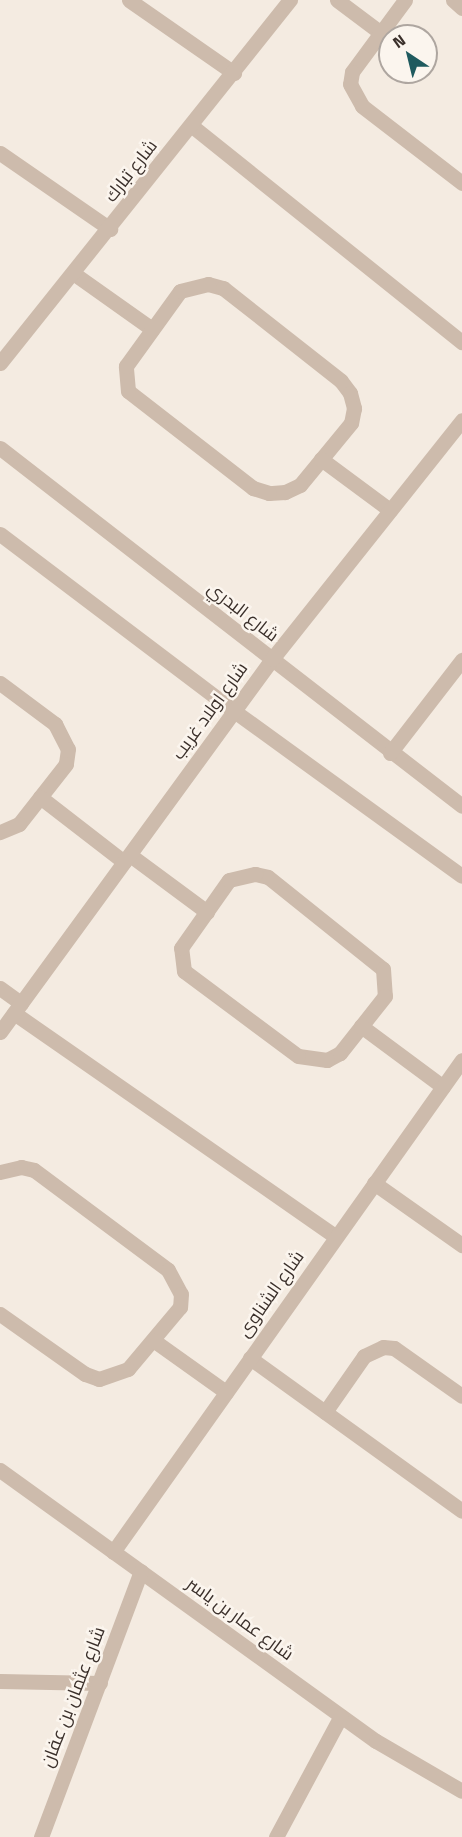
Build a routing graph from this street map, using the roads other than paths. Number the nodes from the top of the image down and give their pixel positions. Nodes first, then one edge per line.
1 (129, 0) edge
2 (290, 0) edge
3 (337, 0) edge
4 (405, 0) edge
5 (453, 0) edge
6 (462, 8) edge
7 (388, 24) edge
8 (378, 31) edge
9 (378, 37) edge
10 (234, 73) junction
11 (192, 126) junction
12 (0, 153) edge
13 (462, 183) edge
14 (110, 229) junction
15 (74, 273) junction
16 (152, 329) junction
17 (462, 342) edge
18 (0, 363) edge
19 (462, 420) edge
20 (0, 448) edge
21 (321, 459) junction
22 (390, 510) junction
23 (0, 534) edge
24 (272, 659) junction
25 (462, 660) edge
26 (0, 683) edge
27 (234, 711) junction
28 (390, 753) junction
29 (40, 797) junction
30 (462, 806) edge
31 (0, 832) edge
32 (127, 859) junction
33 (462, 876) edge
34 (207, 912) junction
35 (0, 988) edge
36 (17, 1008) junction
37 (361, 1026) junction
38 (0, 1032) edge
39 (462, 1060) edge
40 (443, 1087) junction
41 (0, 1172) edge
42 (374, 1183) junction
43 (336, 1237) junction
44 (462, 1245) edge
45 (0, 1314) edge
46 (153, 1340) junction
47 (250, 1358) junction
48 (226, 1392) junction
49 (462, 1396) edge
50 (325, 1412) junction
51 (0, 1470) edge
52 (462, 1511) edge
53 (113, 1551) junction
54 (141, 1571) junction
55 (0, 1681) edge
56 (100, 1683) junction
57 (341, 1716) junction
58 (462, 1791) edge
59 (41, 1837) edge
60 (276, 1837) edge

1 - 10 street
2 - 10 street, شارع تبارك
3 - 8 street
4 - 7 street
5 - 6 street
9 - 13 street
10 - 11 street, شارع تبارك
11 - 14 street, شارع تبارك
11 - 17 street
12 - 14 street
14 - 15 street, شارع تبارك
15 - 16 street
15 - 18 street, شارع تبارك
16 - 21 street
16 - 21 street
19 - 22 street, شارع اولاد غريب
20 - 24 street, شارع البدري
21 - 22 street
22 - 24 street, شارع اولاد غريب
23 - 27 street
24 - 27 street, شارع اولاد غريب
24 - 28 street, شارع البدري
25 - 28 street
26 - 29 street
27 - 32 street, شارع اولاد غريب
27 - 33 street
28 - 30 street, شارع البدري
29 - 31 street
29 - 32 street
32 - 34 street
32 - 36 street, شارع اولاد غريب
34 - 37 street
34 - 37 street
35 - 36 street
36 - 38 street, شارع اولاد غريب
36 - 43 street
37 - 40 street
39 - 40 street, شارع الشناوى
40 - 42 street, شارع الشناوى
41 - 46 street
42 - 43 street, شارع الشناوى
42 - 44 street
43 - 47 street, شارع الشناوى
45 - 46 street
46 - 48 street
47 - 48 street, شارع الشناوى
47 - 50 street
48 - 53 street, شارع الشناوى
49 - 50 street
50 - 52 street
51 - 53 street, شارع عمار بن ياسر
53 - 54 street, شارع عمار بن ياسر
54 - 56 street, شارع عثمان بن عفان
54 - 57 street, شارع عمار بن ياسر
55 - 56 street
56 - 59 street, شارع عثمان بن عفان
57 - 58 street, شارع عمار بن ياسر
57 - 60 street

